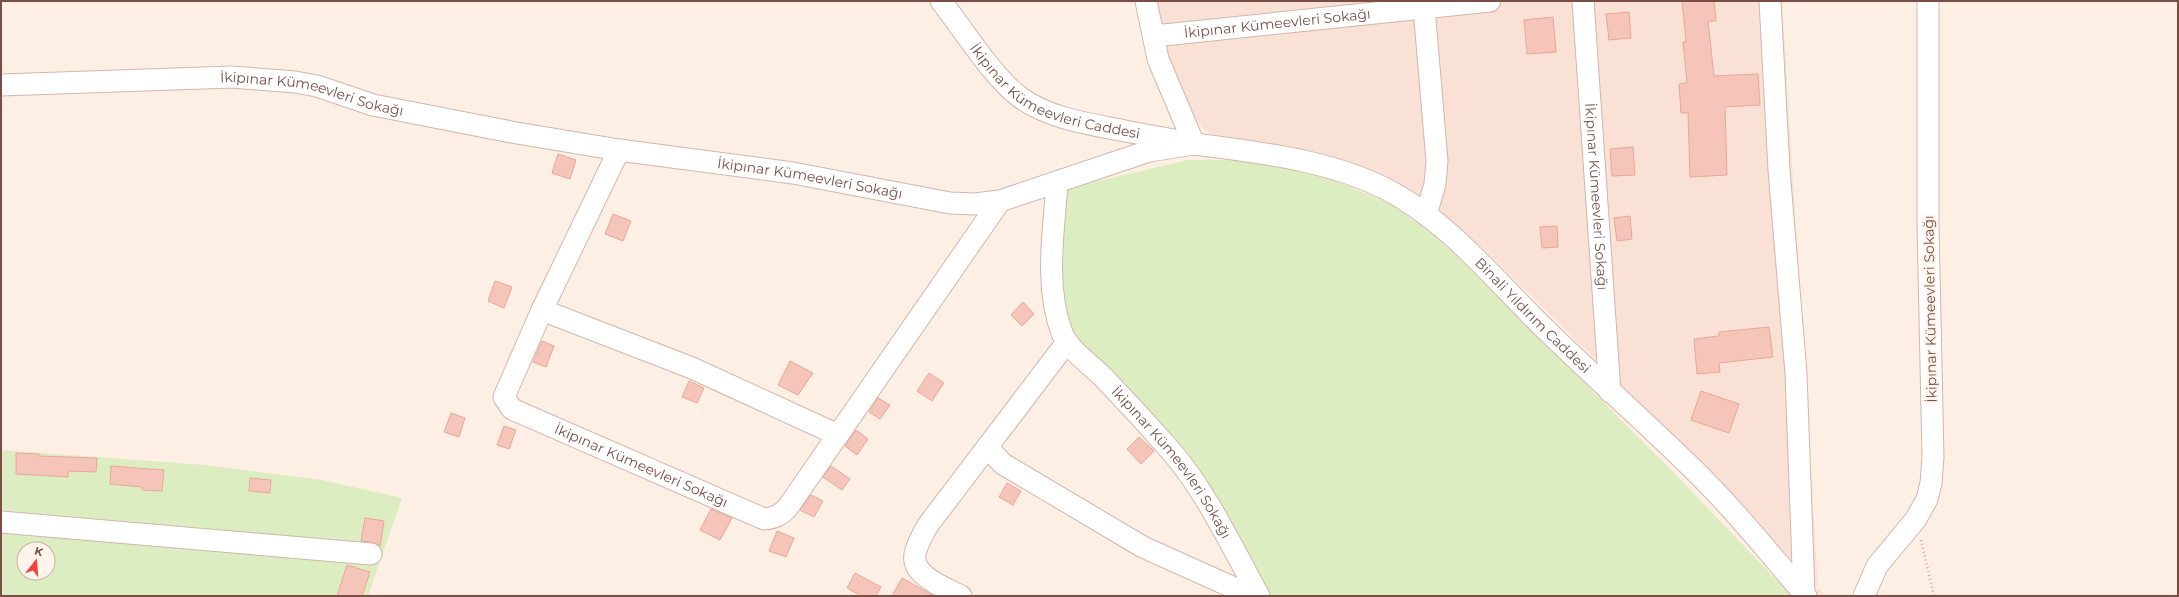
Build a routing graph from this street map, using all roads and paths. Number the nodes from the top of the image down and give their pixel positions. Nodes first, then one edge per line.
1 (941, 1) edge
2 (1146, 1) edge
3 (1490, 1) edge
4 (1583, 1) edge
5 (1770, 1) edge
6 (1928, 1) edge
7 (1460, 3) edge
8 (1424, 8) junction
9 (1154, 36) junction
10 (1, 85) edge
11 (1194, 144) junction
12 (619, 150) junction
13 (1057, 182) junction
14 (1000, 201) junction
15 (1426, 215) junction
16 (542, 310) junction
17 (1067, 342) junction
18 (1610, 392) junction
19 (838, 434) junction
20 (987, 447) junction
21 (1916, 519) junction
22 (1, 522) edge
23 (371, 554) dead end
24 (1805, 595) edge
25 (961, 596) edge
26 (1252, 596) edge
27 (1259, 596) edge
28 (1864, 596) edge
29 (1934, 596) edge

1 - 11 street, İkipınar Kümeevleri Caddesi
2 - 9 street
3 - 7 street, İkipınar Kümeevleri Sokağı
4 - 18 street, İkipınar Kümeevleri Sokağı
5 - 24 street
6 - 21 street, İkipınar Kümeevleri Sokağı
7 - 8 street, İkipınar Kümeevleri Sokağı
8 - 9 street, İkipınar Kümeevleri Sokağı
8 - 15 street
9 - 11 street
10 - 12 street, İkipınar Kümeevleri Sokağı
11 - 13 street, İkipınar Kümeevleri Sokağı
11 - 15 street, Binali Yıldırım Caddesi
12 - 14 street, İkipınar Kümeevleri Sokağı
12 - 16 street, İkipınar Kümeevleri Sokağı
13 - 14 street, İkipınar Kümeevleri Sokağı
13 - 17 street, İkipınar Kümeevleri Sokağı
14 - 19 street, İkipınar Kümeevleri Sokağı
15 - 18 street, Binali Yıldırım Caddesi
16 - 19 street
16 - 19 street, İkipınar Kümeevleri Sokağı
17 - 20 street
17 - 27 street, İkipınar Kümeevleri Sokağı
18 - 24 street, Binali Yıldırım Caddesi
20 - 25 street
20 - 26 street
21 - 28 street, İkipınar Kümeevleri Sokağı
21 - 29 path
22 - 23 street

